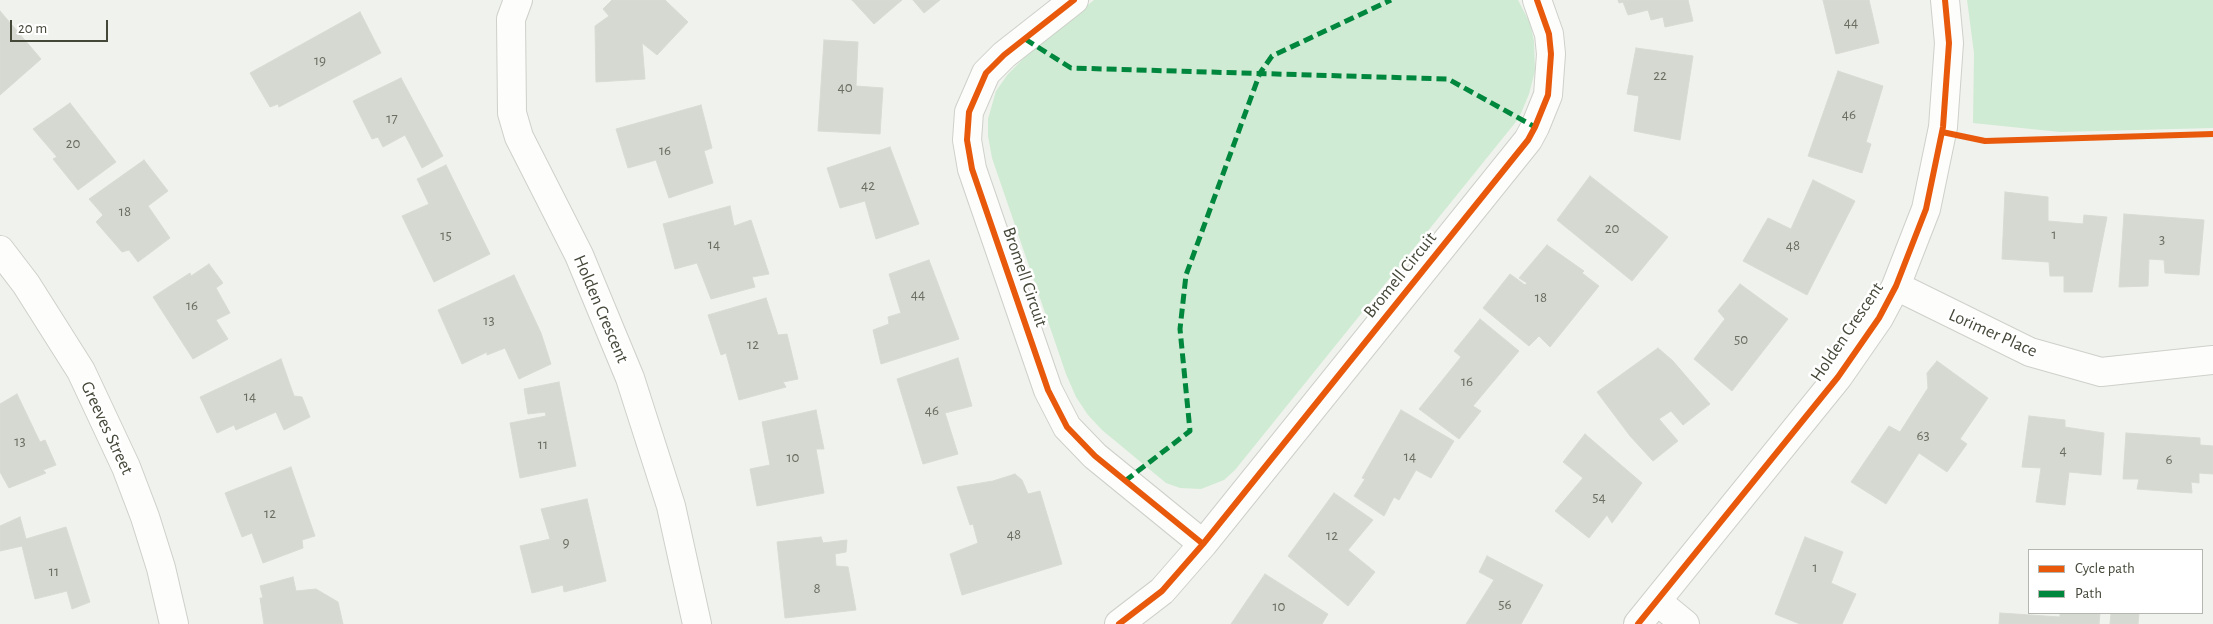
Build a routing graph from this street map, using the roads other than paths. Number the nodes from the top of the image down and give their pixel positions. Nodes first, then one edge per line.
1 (518, 0) edge
2 (1074, 0) edge
3 (1537, 0) edge
4 (1945, 0) edge
5 (0, 250) edge
6 (1896, 286) junction
7 (2213, 360) edge
8 (1203, 544) junction
9 (1657, 601) junction
10 (174, 624) edge
11 (697, 624) edge
12 (1119, 624) edge
13 (1638, 624) edge
14 (1685, 624) edge

1 - 11 street, Holden Crescent
2 - 8 street, Bromell Circuit
3 - 8 street, Bromell Circuit
4 - 6 street, Holden Crescent
5 - 10 street, Greeves Street
6 - 7 street, Lorimer Place
6 - 9 street, Holden Crescent
8 - 12 street, Bromell Circuit
9 - 13 street, Holden Crescent
9 - 14 street

